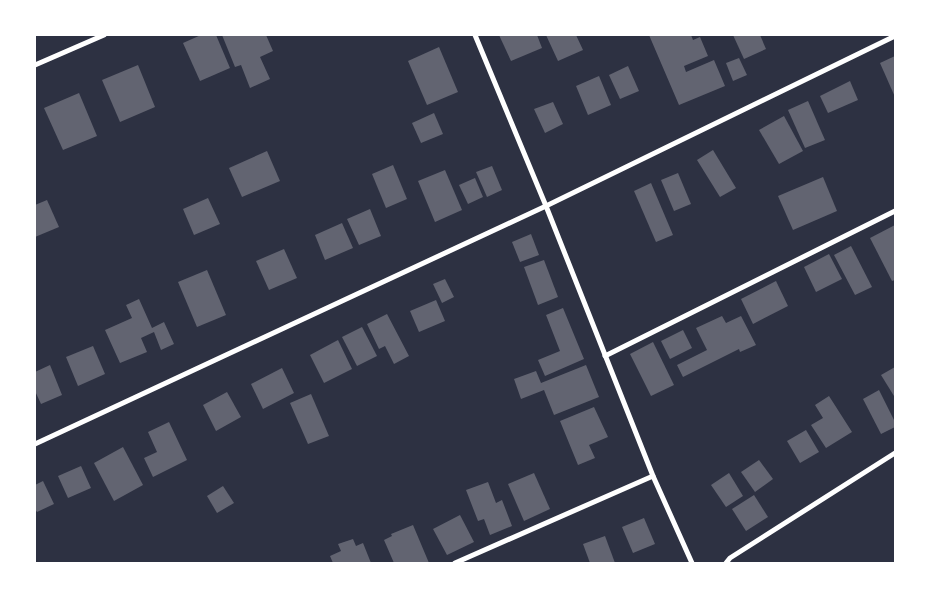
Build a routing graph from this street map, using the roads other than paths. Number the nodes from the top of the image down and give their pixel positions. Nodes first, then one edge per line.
1 (104, 35) edge
2 (475, 35) edge
3 (895, 36) edge
4 (35, 65) edge
5 (546, 206) junction
6 (895, 211) edge
7 (604, 356) junction
8 (35, 444) edge
9 (895, 453) edge
10 (653, 476) junction
11 (456, 563) edge
12 (692, 563) edge
13 (726, 563) edge

1 - 4 street
2 - 5 street
3 - 5 street
5 - 7 street
5 - 8 street
6 - 7 street
7 - 10 street
9 - 13 street
10 - 11 street
10 - 12 street

